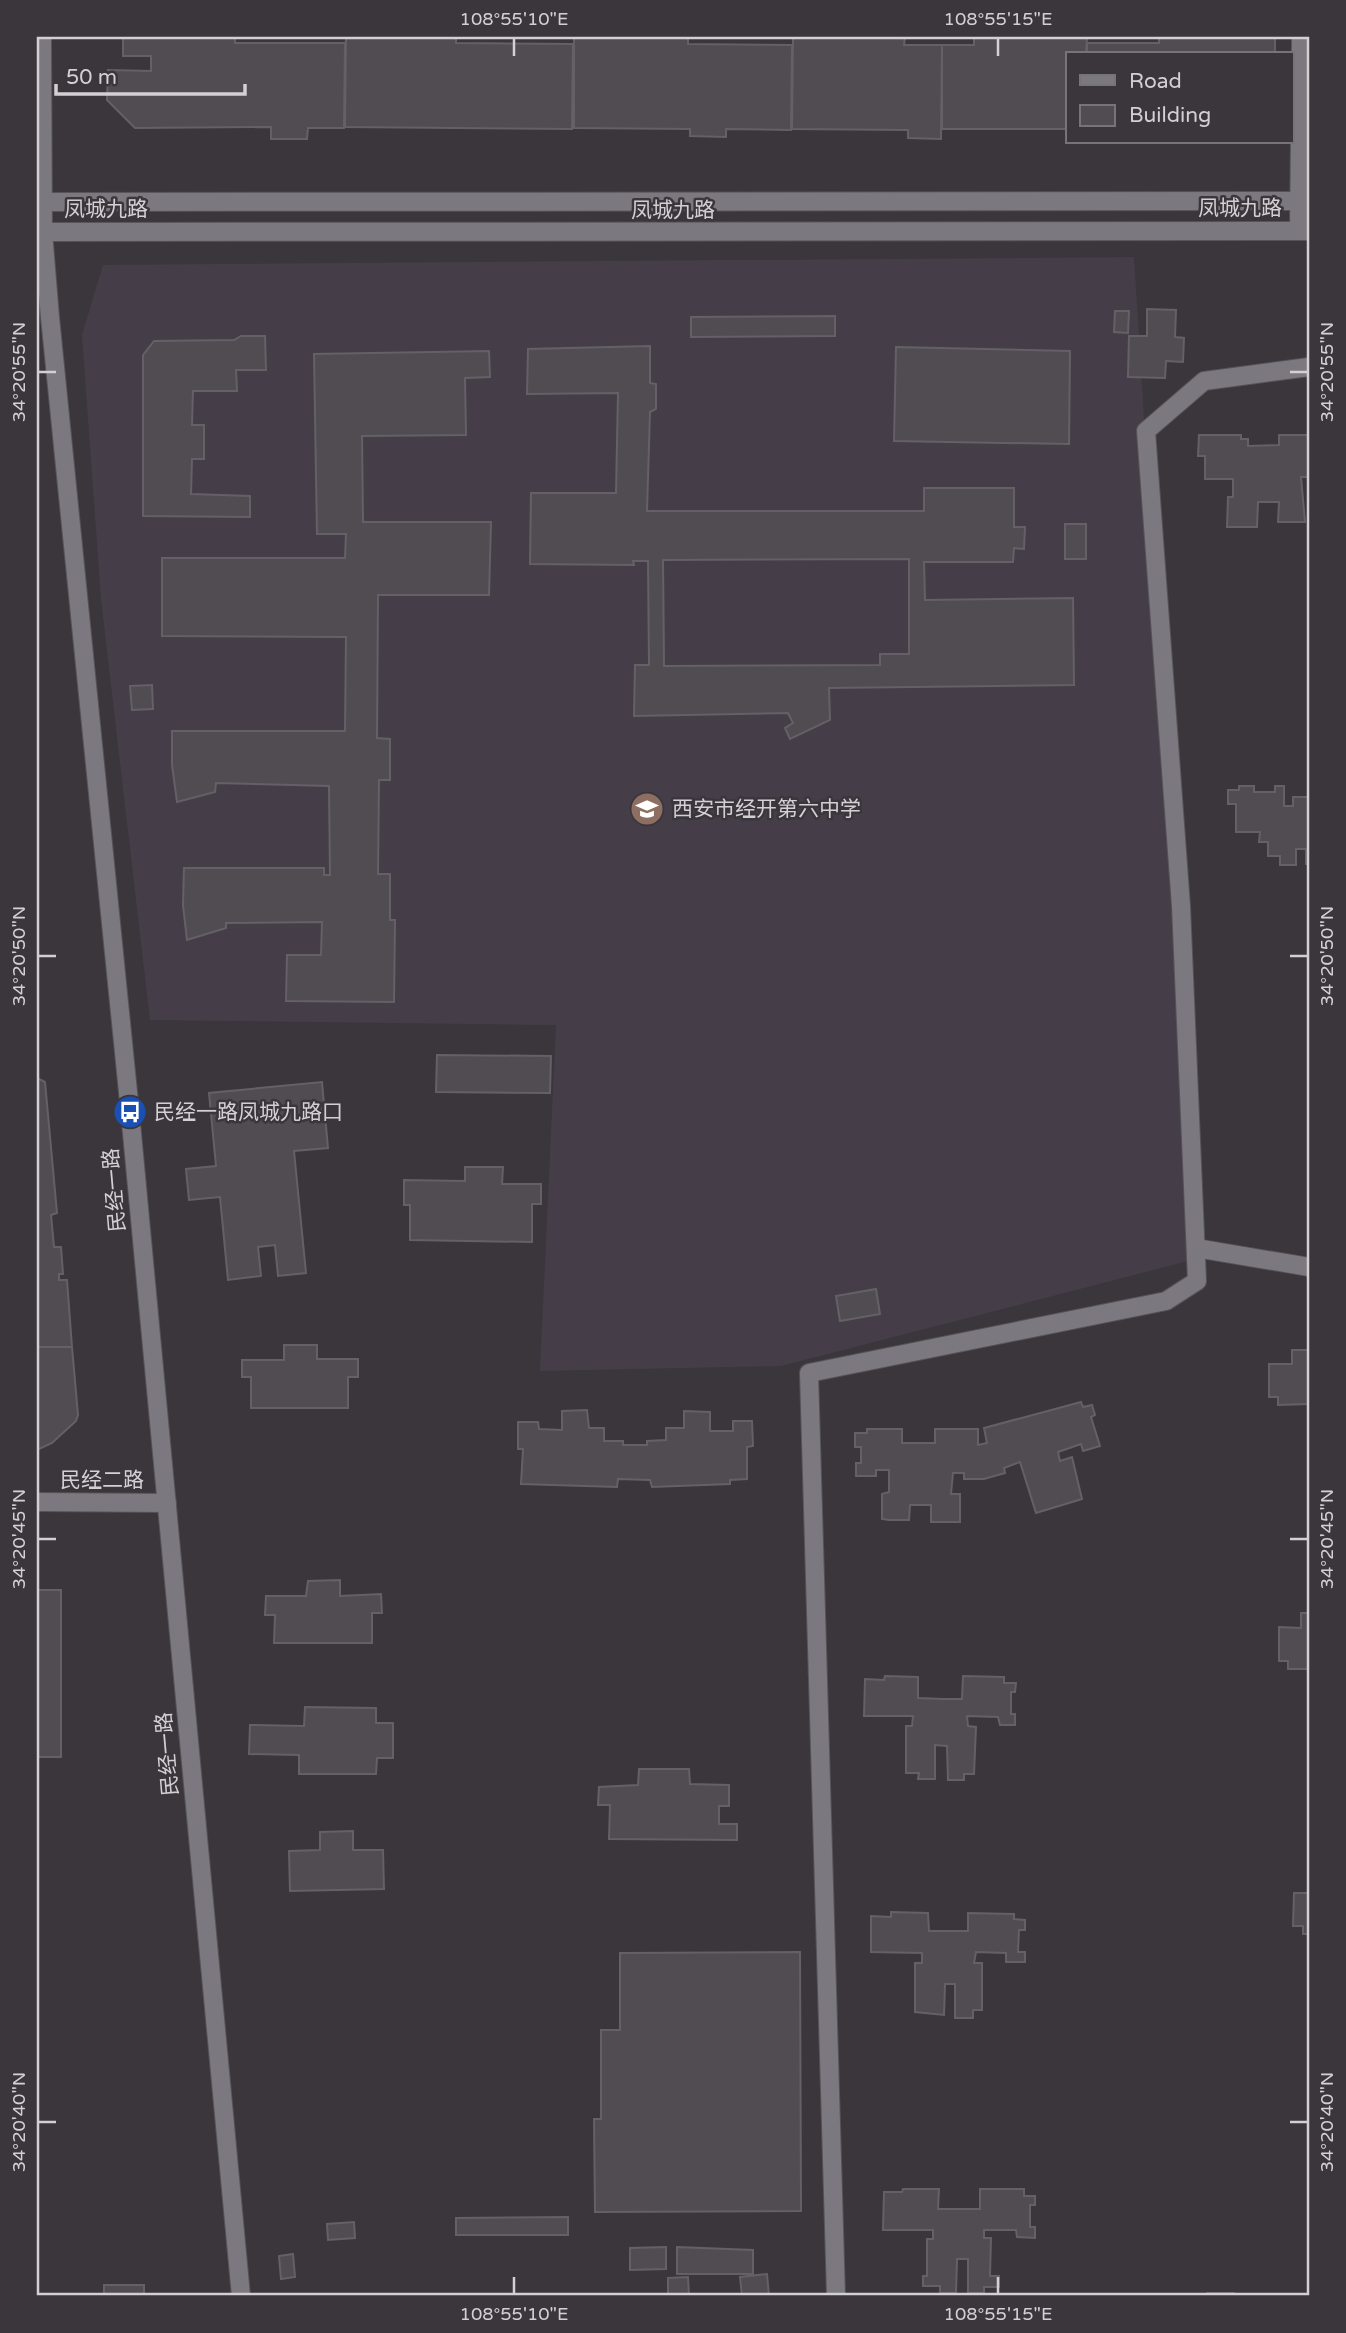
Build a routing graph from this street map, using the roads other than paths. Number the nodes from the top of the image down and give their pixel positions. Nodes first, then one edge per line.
1 (42, 37) edge
2 (1301, 37) edge
3 (1304, 201) edge
4 (40, 202) edge
5 (1304, 231) edge
6 (40, 232) edge
7 (1309, 367) edge
8 (1196, 1248) junction
9 (1309, 1267) edge
10 (37, 1502) edge
11 (167, 1503) junction
12 (241, 2296) edge
13 (836, 2296) edge

1 - 4 street, 民经一路
2 - 3 street
3 - 4 street, 凤城九路
3 - 5 street
4 - 6 street, 民经一路
5 - 6 street, 凤城九路
6 - 11 street, 民经一路
7 - 8 street
8 - 9 street
8 - 13 street
10 - 11 street, 民经二路
11 - 12 street, 民经一路

